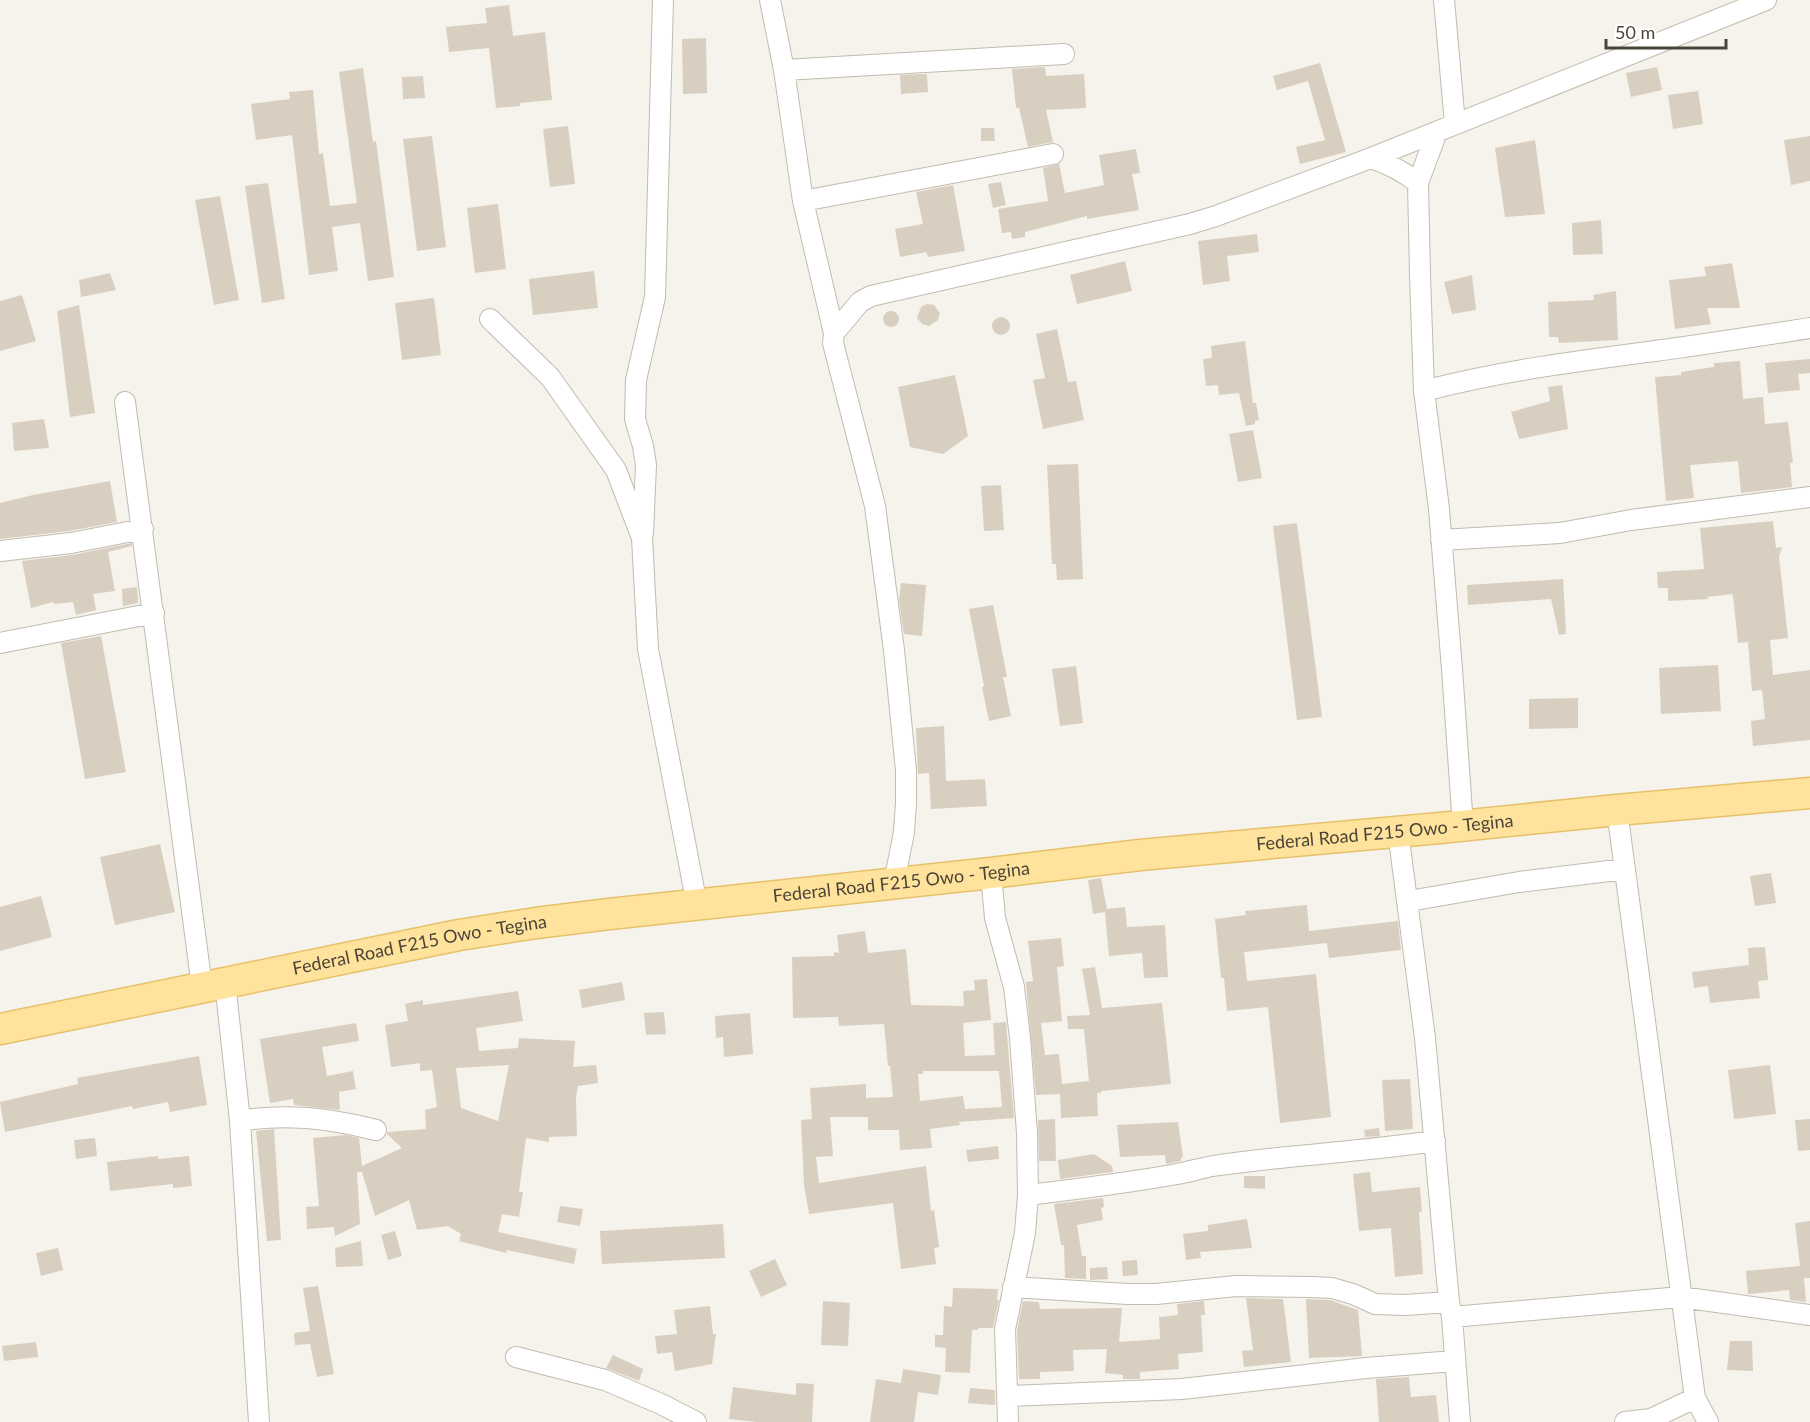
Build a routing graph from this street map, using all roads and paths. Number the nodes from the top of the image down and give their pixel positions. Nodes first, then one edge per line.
1 (663, 0) edge
2 (770, 0) edge
3 (1444, 0) edge
4 (1757, 2) edge
5 (1064, 54) dead end
6 (784, 70) junction
7 (1446, 128) junction
8 (1053, 153) dead end
9 (1371, 158) junction
10 (1418, 183) junction
11 (802, 201) junction
12 (490, 319) dead end
13 (1810, 328) edge
14 (834, 333) junction
15 (1424, 391) junction
16 (125, 402) dead end
17 (1810, 497) edge
18 (143, 529) junction
19 (642, 538) junction
20 (1441, 540) junction
21 (0, 551) edge
22 (154, 613) junction
23 (0, 643) edge
24 (1810, 793) edge
25 (1617, 810) junction
26 (1463, 826) junction
27 (1398, 832) junction
28 (1625, 869) junction
29 (991, 873) junction
30 (894, 883) junction
31 (1408, 901) junction
32 (697, 905) junction
33 (213, 985) junction
34 (0, 1029) edge
35 (240, 1120) junction
36 (376, 1130) dead end
37 (1435, 1141) junction
38 (1028, 1195) junction
39 (1013, 1287) junction
40 (1681, 1297) junction
41 (1450, 1310) junction
42 (1810, 1315) edge
43 (516, 1357) dead end
44 (1454, 1361) junction
45 (1008, 1396) junction
46 (1695, 1398) junction
47 (259, 1422) edge
48 (696, 1422) edge
49 (1008, 1422) edge
50 (1460, 1422) edge
51 (1626, 1422) edge
52 (1708, 1422) edge

1 - 19 street
2 - 6 street
3 - 7 street
4 - 7 street
5 - 6 street
6 - 11 street
7 - 9 street
7 - 10 street
8 - 11 street
9 - 10 street
9 - 14 street
10 - 15 street
11 - 14 street
12 - 19 street
13 - 15 street
14 - 30 street
15 - 20 street
16 - 18 street
17 - 20 street
18 - 21 street
18 - 22 street
19 - 32 street
20 - 26 street
22 - 23 street
22 - 33 street
24 - 25 main road, Federal Road F215 Owo - Tegina
25 - 26 main road, Federal Road F215 Owo - Tegina
25 - 28 street
26 - 27 main road, Federal Road F215 Owo - Tegina
27 - 29 main road, Federal Road F215 Owo - Tegina
27 - 31 street
28 - 31 street
28 - 40 street
29 - 30 main road, Federal Road F215 Owo - Tegina
29 - 38 street
30 - 32 main road, Federal Road F215 Owo - Tegina
31 - 37 street
32 - 33 main road, Federal Road F215 Owo - Tegina
33 - 34 main road, Federal Road F215 Owo - Tegina
33 - 35 street
35 - 36 street
35 - 47 street
37 - 38 street
37 - 41 street
38 - 39 street
39 - 41 street
39 - 45 street
40 - 41 street
40 - 42 street
40 - 46 street
41 - 44 street
43 - 48 street
44 - 45 street
44 - 50 street
45 - 49 street
46 - 51 street
46 - 52 street

